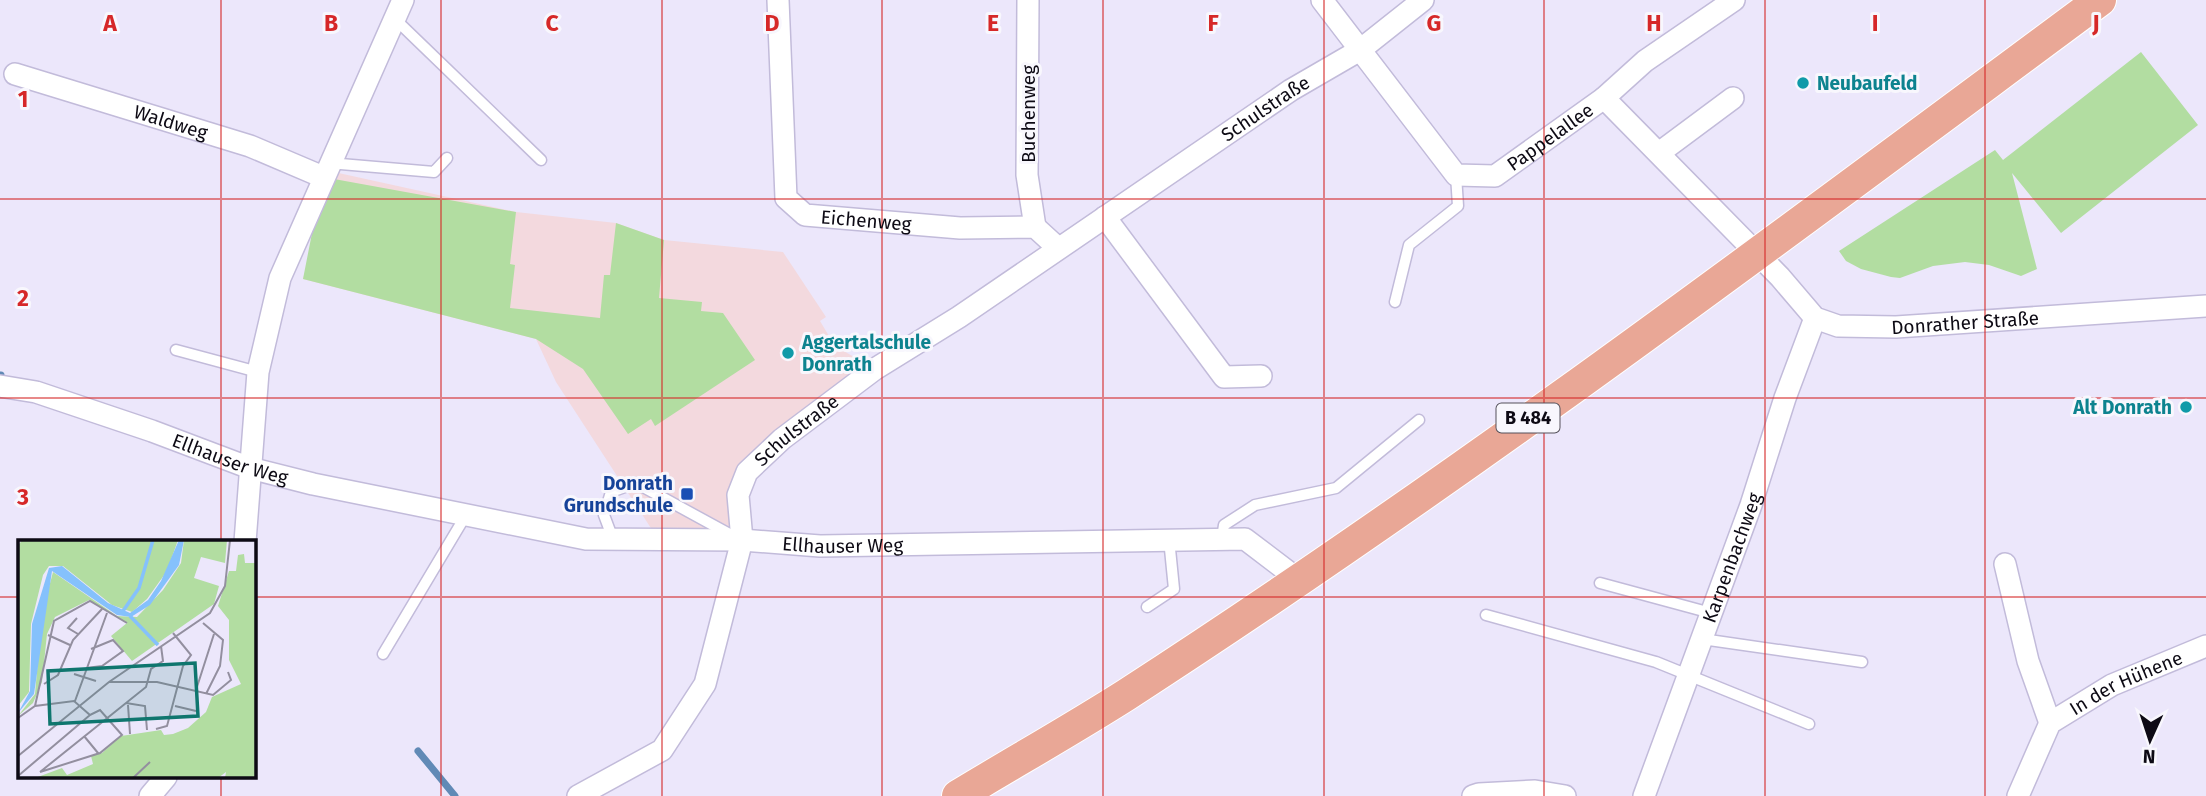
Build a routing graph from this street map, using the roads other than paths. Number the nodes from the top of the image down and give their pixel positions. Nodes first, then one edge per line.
1 (778, 0) edge
2 (1028, 0) edge
3 (1322, 0) edge
4 (1423, 0) edge
5 (1734, 0) edge
6 (2100, 0) edge
7 (399, 9) edge
8 (1360, 50) junction
9 (15, 74) dead end
10 (1604, 98) junction
11 (1733, 98) dead end
12 (1659, 153) junction
13 (447, 158) dead end
14 (541, 160) dead end
15 (326, 170) junction
16 (1456, 175) junction
17 (1105, 217) junction
18 (1035, 227) junction
19 (1058, 248) junction
20 (1755, 253) junction
21 (1395, 302) dead end
22 (2206, 306) edge
23 (1815, 318) junction
24 (176, 350) dead end
25 (258, 372) junction
26 (1261, 376) dead end
27 (2, 393) edge
28 (1419, 420) dead end
29 (250, 468) junction
30 (466, 515) junction
31 (613, 539) junction
32 (1169, 539) junction
33 (1222, 539) junction
34 (245, 540) edge
35 (742, 540) junction
36 (2005, 564) dead end
37 (1298, 580) junction
38 (1600, 583) dead end
39 (1147, 607) dead end
40 (1711, 613) junction
41 (1486, 615) dead end
42 (1702, 639) junction
43 (2206, 646) edge
44 (383, 654) dead end
45 (1862, 662) dead end
46 (1688, 675) junction
47 (2050, 723) junction
48 (1809, 724) dead end
49 (165, 778) edge
50 (150, 796) edge
51 (578, 796) edge
52 (958, 796) edge
53 (1473, 796) edge
54 (1564, 796) edge
55 (1644, 796) edge
56 (2018, 796) edge

1 - 18 street, Eichenweg
2 - 18 street, Buchenweg
3 - 8 street
4 - 8 street, Schulstraße
5 - 10 street
6 - 20 main road, B 484
7 - 14 lane
7 - 15 street
8 - 16 street
8 - 17 street, Schulstraße
9 - 15 street, Waldweg
10 - 12 street, Pappelallee
10 - 16 street, Pappelallee
11 - 12 street
12 - 20 street, Pappelallee
13 - 15 lane
15 - 25 street
16 - 21 lane
17 - 19 street, Schulstraße
17 - 26 street
18 - 19 street
19 - 35 street, Schulstraße
20 - 23 street
20 - 37 main road, B 484
22 - 23 street, Donrather Straße
23 - 40 street, Karpenbachweg
24 - 25 lane
25 - 29 street
27 - 29 street, Ellhauser Weg
28 - 33 lane
29 - 30 street, Ellhauser Weg
29 - 34 street
30 - 31 street, Ellhauser Weg
30 - 44 lane
31 - 35 street, Ellhauser Weg
31 - 35 lane
32 - 33 street, Ellhauser Weg
32 - 35 street, Ellhauser Weg
32 - 39 lane
33 - 37 street, Ellhauser Weg
35 - 51 street, Schulstraße
36 - 47 street, In der Hühene
37 - 52 main road, B 484
38 - 40 lane
40 - 42 street, Karpenbachweg
41 - 46 lane
42 - 45 lane
42 - 46 street, Karpenbachweg
43 - 47 street, In der Hühene
46 - 48 lane
46 - 55 street, Karpenbachweg
47 - 56 street, In der Hühene
49 - 50 street
53 - 54 street

